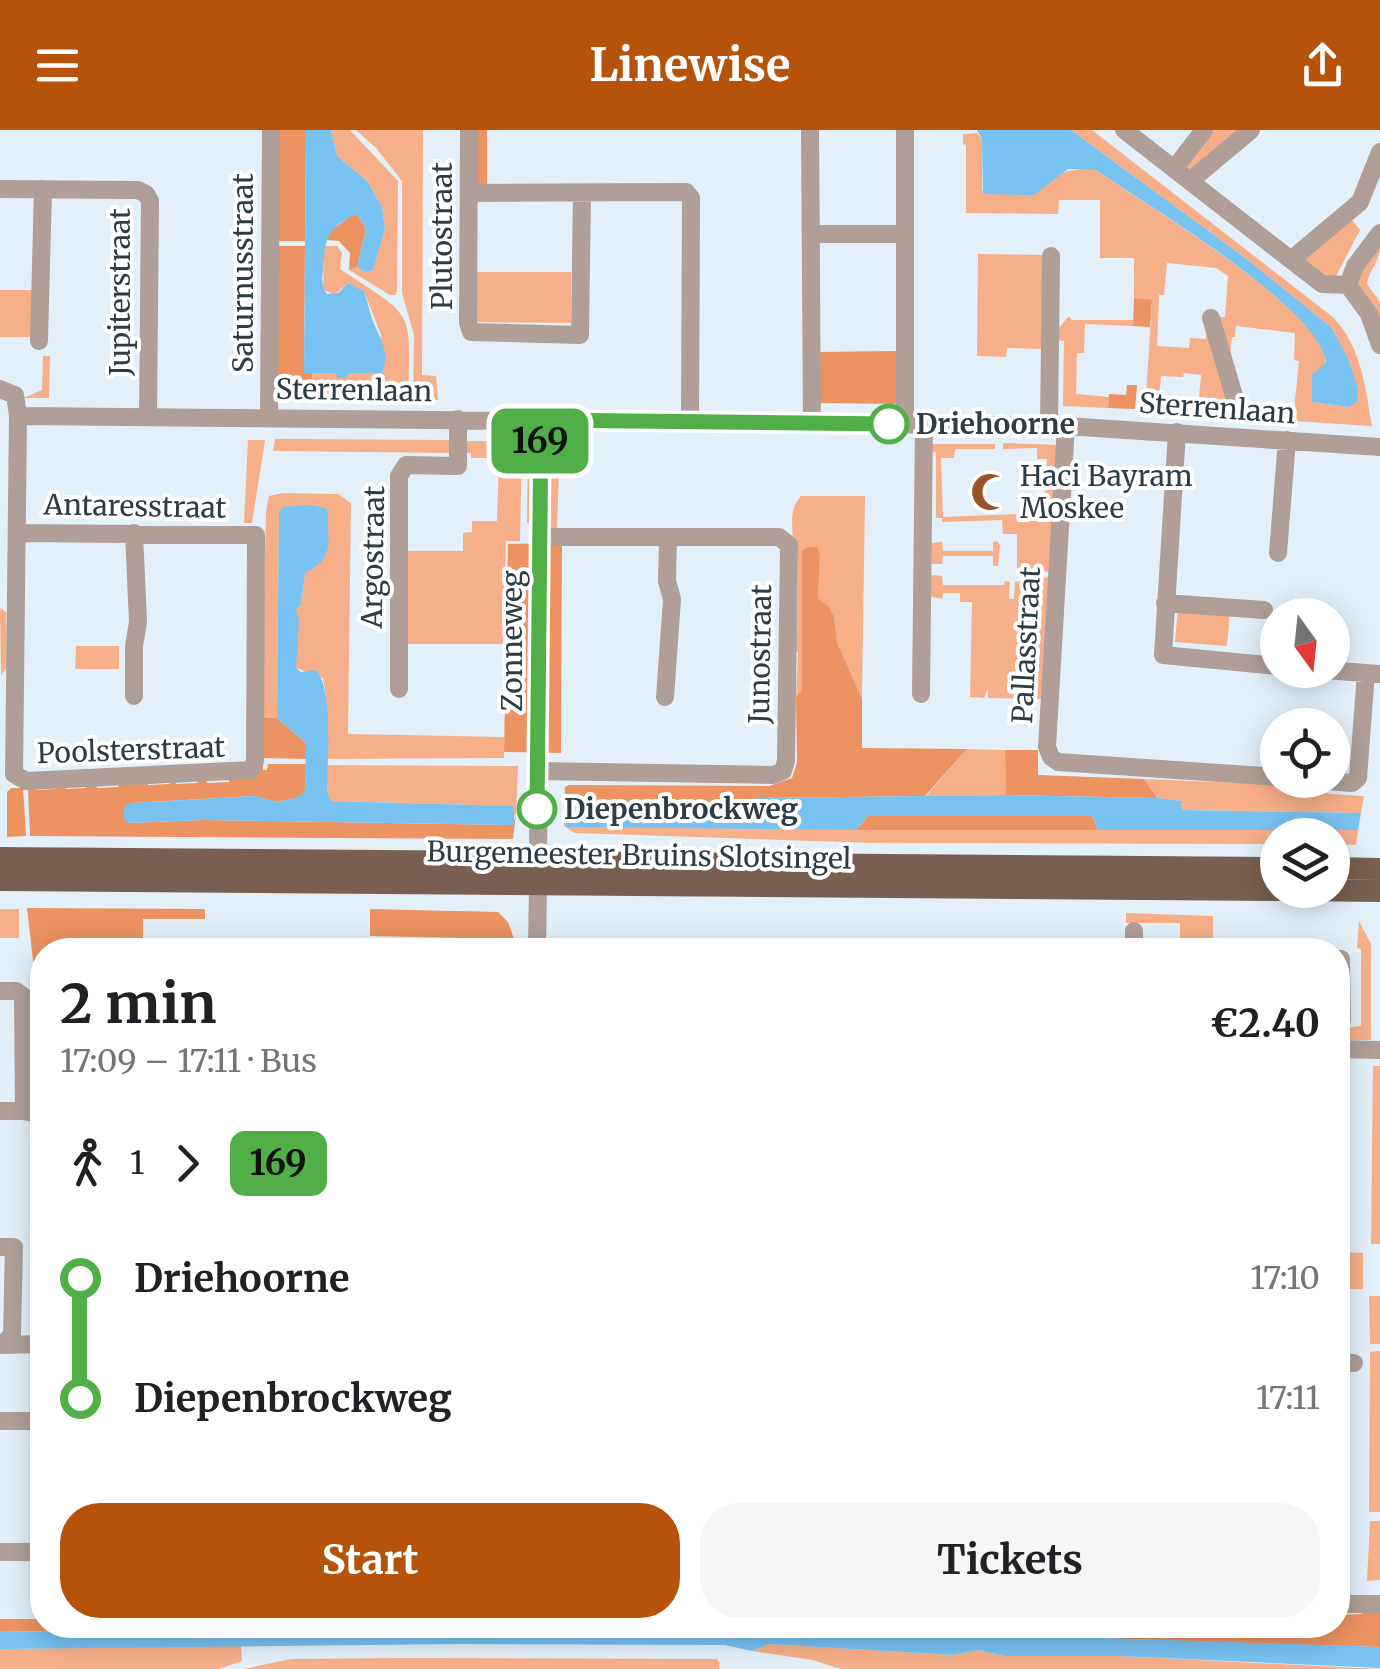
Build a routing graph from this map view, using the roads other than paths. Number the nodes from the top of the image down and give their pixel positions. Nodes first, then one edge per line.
1 (271, 130) edge
2 (469, 130) edge
3 (810, 130) edge
4 (1124, 130) edge
5 (1204, 130) edge
6 (1251, 130) edge
7 (905, 134) edge
8 (1380, 152) edge
9 (1174, 169) junction
10 (1190, 181) junction
11 (0, 188) edge
12 (43, 189) junction
13 (470, 193) junction
14 (582, 193) junction
15 (1380, 233) edge
16 (811, 234) junction
17 (903, 234) junction
18 (1051, 256) dead end
19 (1291, 260) junction
20 (1348, 285) junction
21 (1211, 318) dead end
22 (40, 341) dead end
23 (1380, 345) edge
24 (0, 390) edge
25 (1234, 410) dead end
26 (18, 416) junction
27 (269, 417) junction
28 (148, 418) junction
29 (458, 419) junction
30 (541, 420) junction
31 (690, 422) junction
32 (812, 423) junction
33 (914, 425) junction
34 (1058, 426) junction
35 (1177, 432) junction
36 (1286, 440) junction
37 (1380, 447) edge
38 (17, 533) junction
39 (134, 533) junction
40 (540, 537) junction
41 (668, 538) junction
42 (1278, 553) dead end
43 (8, 595) edge
44 (1164, 603) junction
45 (1260, 610) edge
46 (1260, 664) edge
47 (1373, 674) edge
48 (7, 683) edge
49 (399, 689) dead end
50 (921, 694) dead end
51 (134, 696) dead end
52 (665, 696) dead end
53 (251, 770) joint
54 (538, 771) junction
55 (1260, 776) edge
56 (1350, 783) edge
57 (0, 858) edge
58 (1260, 868) edge
59 (1350, 868) edge
60 (1380, 869) edge
61 (538, 872) junction
62 (0, 880) edge
63 (1260, 890) edge
64 (1350, 891) edge
65 (1380, 891) edge
66 (538, 938) edge
67 (0, 991) edge
68 (1350, 1049) edge
69 (1380, 1050) edge
70 (30, 1077) edge
71 (0, 1111) edge
72 (30, 1112) edge
73 (0, 1247) edge
74 (30, 1336) edge
75 (4, 1339) edge
76 (30, 1342) edge
77 (0, 1420) edge
78 (30, 1421) edge
79 (0, 1552) edge
80 (30, 1552) edge

1 - 27 street, Saturnusstraat
2 - 13 street, Plutostraat
3 - 16 street
4 - 9 street
5 - 9 street
6 - 10 street
7 - 17 street
8 - 19 street
9 - 10 street
10 - 19 street
11 - 12 street, Jupiterstraat
12 - 22 street
12 - 28 street, Jupiterstraat
13 - 14 street
13 - 14 street, Plutostraat
14 - 31 street
15 - 20 street
16 - 17 street
16 - 32 street
17 - 33 street
18 - 34 street
19 - 20 street
20 - 23 street
21 - 25 street, Sterrenlaan
24 - 26 street
26 - 28 street, Sterrenlaan
26 - 38 street, Poolsterstraat
27 - 28 street, Sterrenlaan
27 - 29 street, Sterrenlaan
29 - 30 street, Sterrenlaan
29 - 49 street, Argostraat
30 - 31 street, Sterrenlaan
30 - 40 street, Zonneweg
31 - 32 street, Sterrenlaan
32 - 33 street, Sterrenlaan
33 - 34 street, Sterrenlaan
33 - 50 street
34 - 35 street, Sterrenlaan
34 - 55 street, Pallasstraat
35 - 36 street, Sterrenlaan
35 - 44 street
36 - 37 street, Sterrenlaan
36 - 42 street
38 - 39 street, Antaresstraat
38 - 43 street, Poolsterstraat
39 - 51 street
39 - 53 street, Antaresstraat
40 - 41 street, Junostraat
40 - 54 street, Zonneweg
41 - 52 street
41 - 54 street, Junostraat
43 - 48 street, Poolsterstraat
44 - 45 street
44 - 46 street
47 - 56 street
48 - 53 street, Poolsterstraat
54 - 61 street, Zonneweg
57 - 61 main road, Burgemeester Bruins Slotsingel
58 - 61 main road, Burgemeester Bruins Slotsingel
59 - 60 main road
61 - 62 main road, Burgemeester Bruins Slotsingel
61 - 63 main road, Burgemeester Bruins Slotsingel
61 - 66 street
64 - 65 main road
67 - 70 street
68 - 69 street
71 - 72 street
73 - 75 street
74 - 75 street
75 - 76 street
77 - 78 street
79 - 80 street

